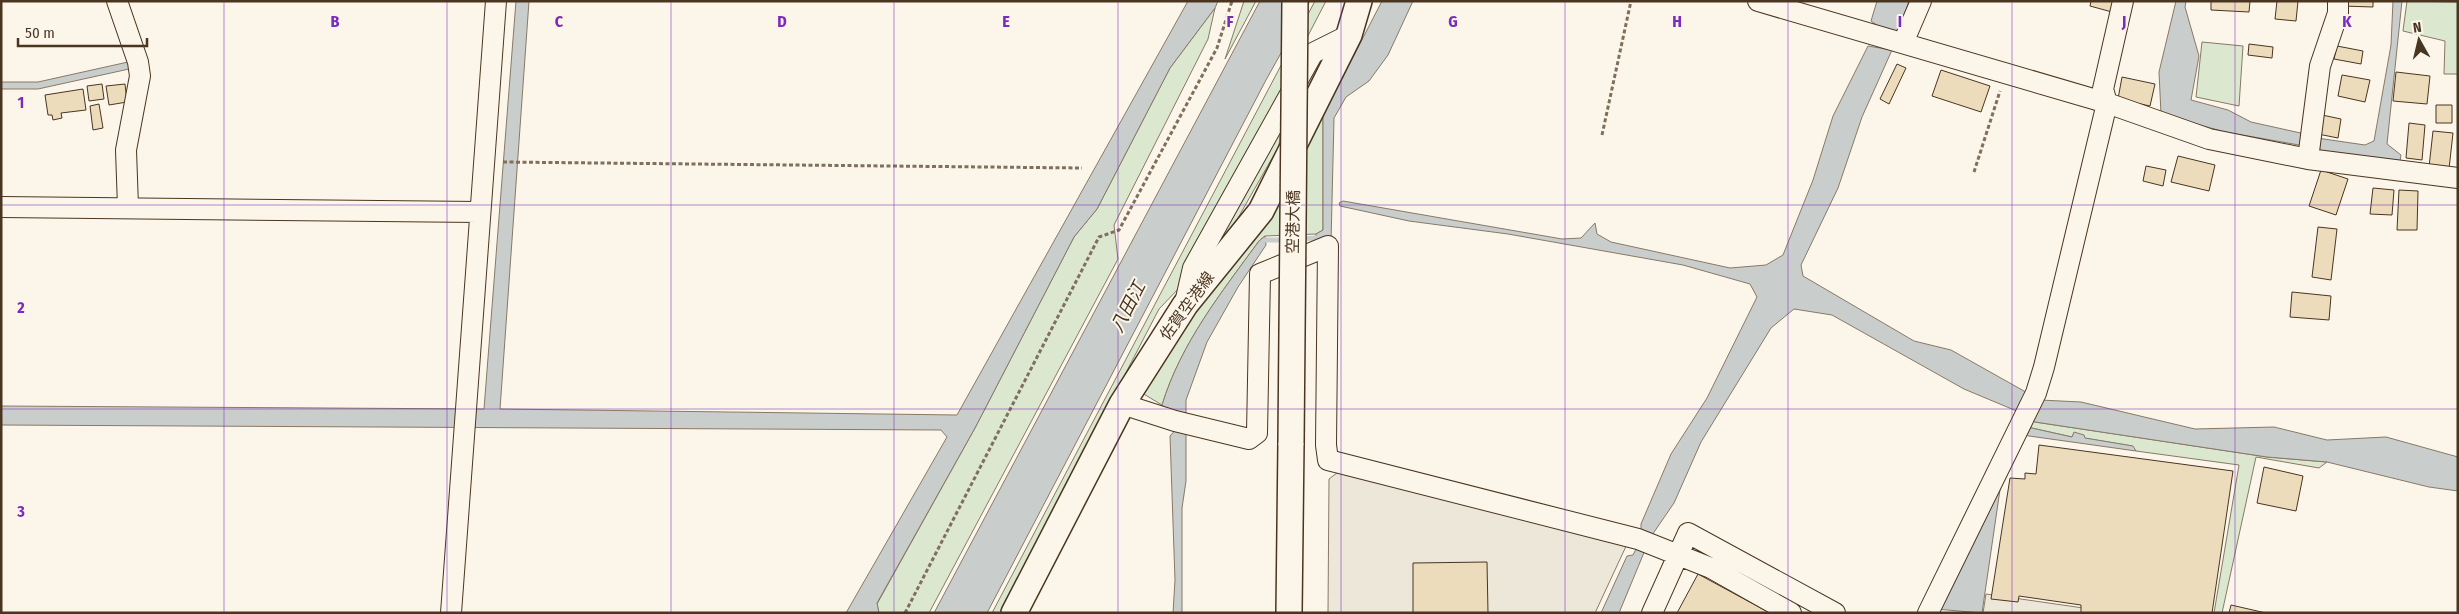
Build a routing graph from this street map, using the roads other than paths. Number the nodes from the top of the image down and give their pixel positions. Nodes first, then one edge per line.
1 (117, 1) edge
2 (496, 1) edge
3 (1296, 1) edge
4 (1359, 1) edge
5 (1758, 1) edge
6 (1921, 1) edge
7 (2123, 1) edge
8 (2338, 1) edge
9 (1903, 42) junction
10 (2107, 103) junction
11 (2308, 159) junction
12 (2458, 178) edge
13 (1, 207) edge
14 (128, 207) junction
15 (479, 212) junction
16 (1122, 404) junction
17 (1678, 554) junction
18 (451, 613) edge
19 (1014, 613) edge
20 (1289, 613) edge
21 (1652, 613) edge
22 (1791, 613) edge
23 (1835, 613) edge
24 (1928, 613) edge

1 - 14 street
2 - 15 street
3 - 20 main road, 空港大橋, bridge
4 - 16 main road, 佐賀空港線
5 - 9 street
6 - 9 street
7 - 10 street
8 - 11 street
9 - 10 street
10 - 11 street
10 - 24 street
11 - 12 street
13 - 14 street
14 - 15 street
15 - 18 street
16 - 17 street
16 - 19 main road, 佐賀空港線
17 - 21 street
17 - 22 street
17 - 23 street

